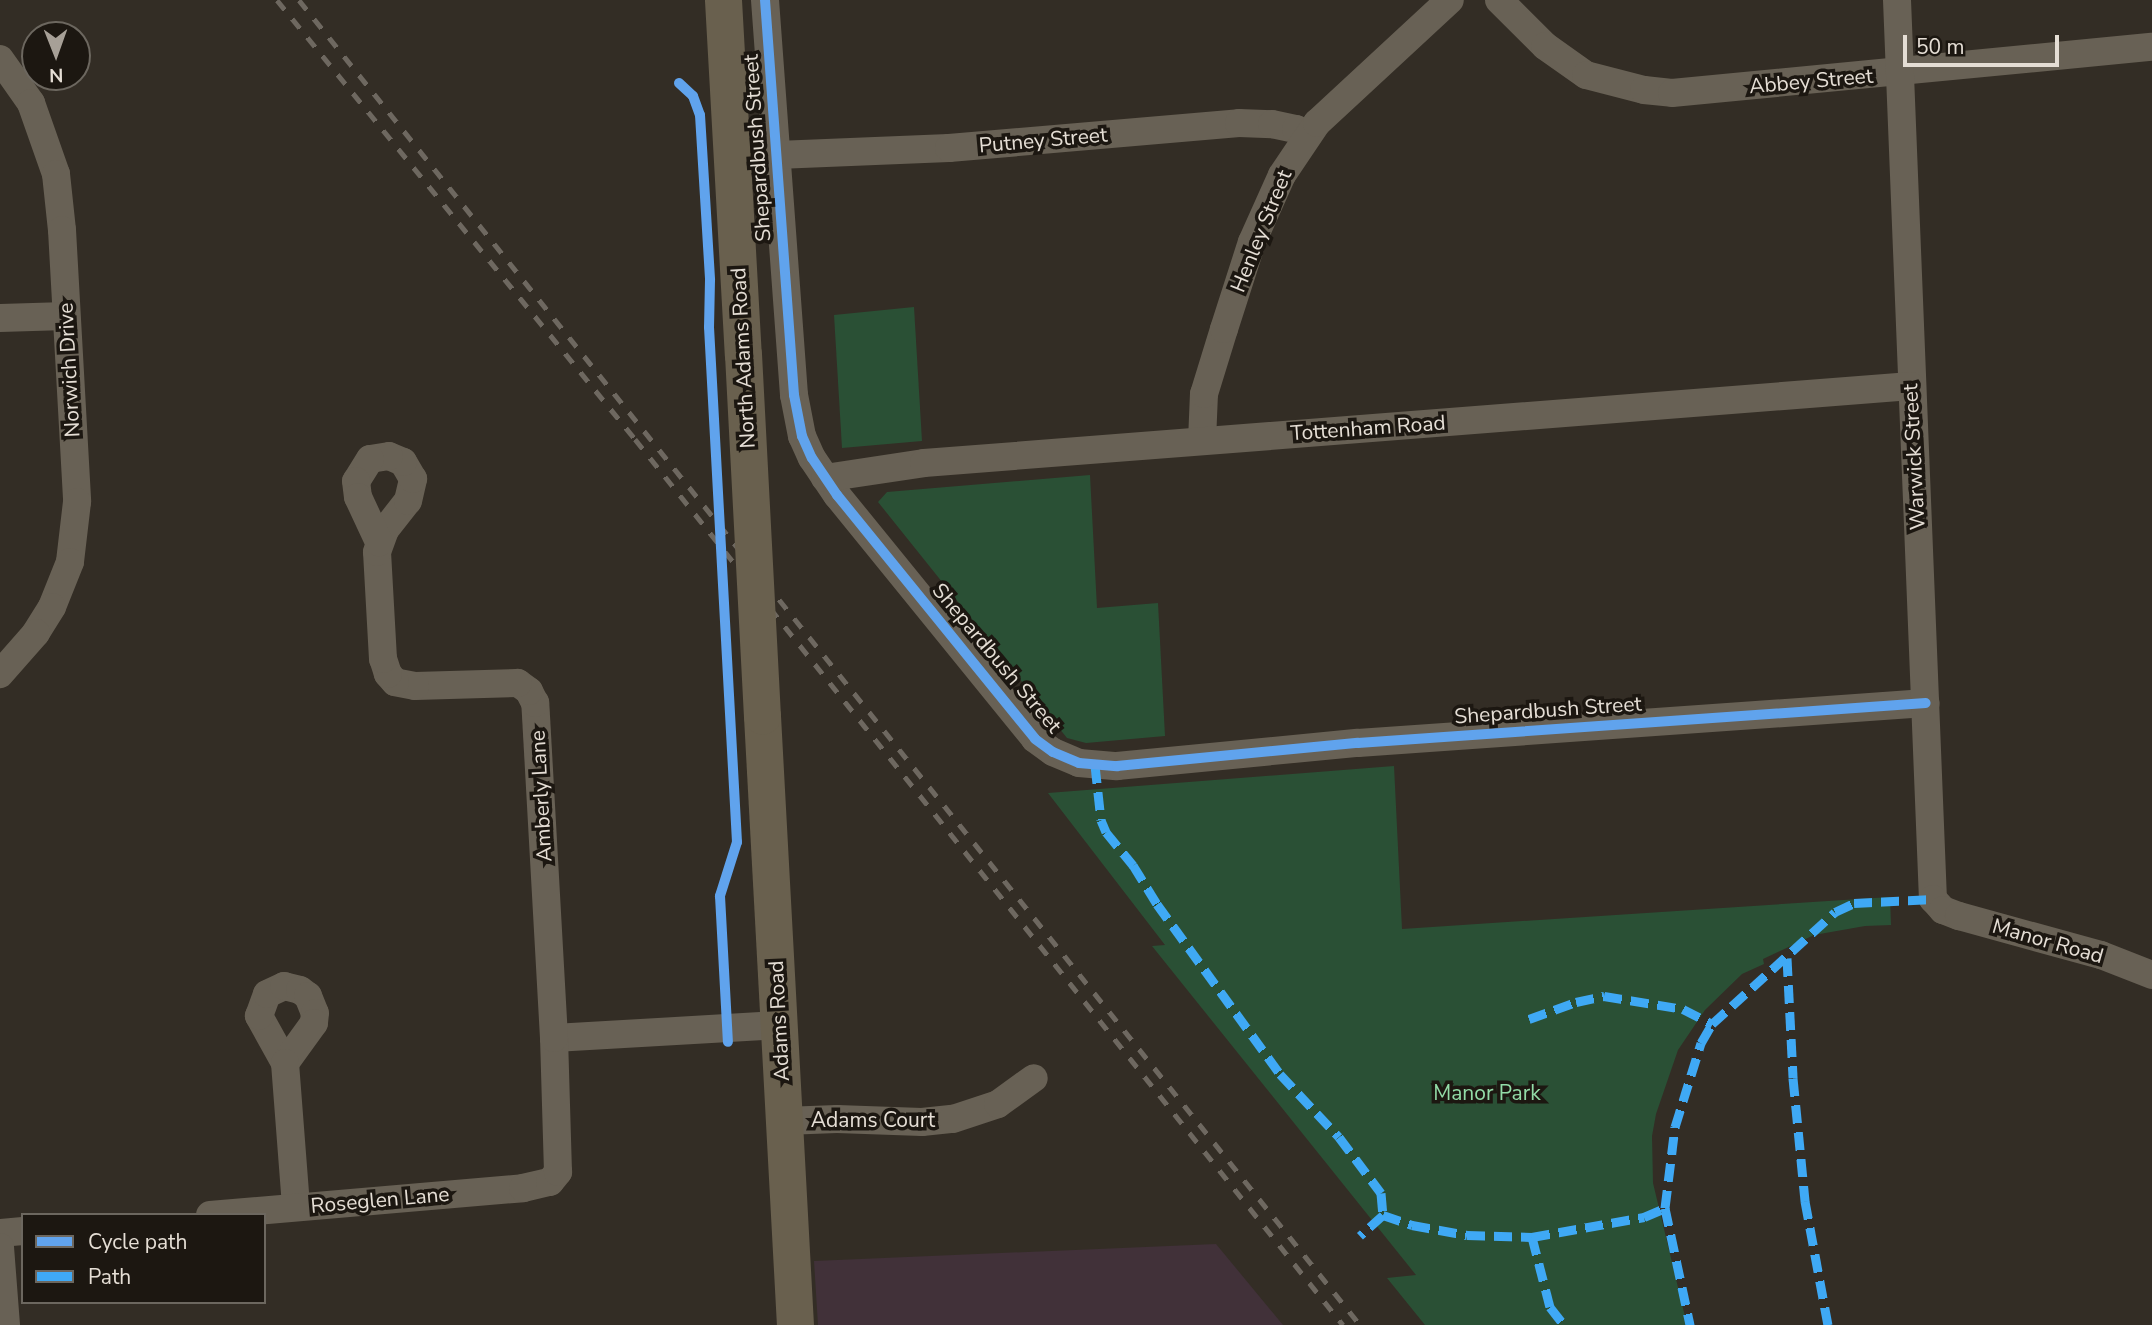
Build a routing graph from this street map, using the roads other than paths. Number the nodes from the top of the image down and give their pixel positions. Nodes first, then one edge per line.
1 (723, 0) edge
2 (765, 0) edge
3 (1450, 0) edge
4 (1499, 0) edge
5 (1897, 0) edge
6 (2152, 47) edge
7 (0, 59) edge
8 (1899, 72) junction
9 (1307, 136) junction
10 (777, 155) junction
11 (66, 316) junction
12 (0, 318) edge
13 (1911, 386) junction
14 (1202, 440) junction
15 (825, 478) junction
16 (379, 542) dead end
17 (0, 674) edge
18 (1926, 703) junction
19 (762, 716) joint
20 (1943, 910) joint
21 (2152, 975) edge
22 (779, 1025) junction
23 (554, 1038) junction
24 (285, 1063) dead end
25 (1034, 1078) dead end
26 (784, 1121) junction
27 (550, 1182) joint
28 (296, 1208) junction
29 (235, 1213) edge
30 (21, 1231) edge
31 (0, 1233) edge
32 (0, 1247) edge
33 (6, 1325) edge
34 (795, 1325) edge

1 - 19 main road, North Adams Road, bridge
2 - 10 street, Shepardbush Street
3 - 9 street, Henley Street
4 - 8 street, Abbey Street
5 - 8 street, Warwick Street
6 - 8 street, Abbey Street
7 - 11 street, Norwich Drive
8 - 13 street, Warwick Street
9 - 10 street, Putney Street
9 - 14 street, Henley Street
10 - 15 street, Shepardbush Street
11 - 12 street
11 - 17 street, Norwich Drive
13 - 14 street, Tottenham Road
13 - 18 street, Warwick Street
14 - 15 street, Tottenham Road
15 - 18 street, Shepardbush Street
16 - 23 street, Amberly Lane
18 - 20 street, Warwick Street
19 - 22 main road, Adams Road
20 - 21 street, Manor Road
22 - 23 street
22 - 26 main road, Adams Road
23 - 27 street, Amberly Lane
24 - 28 street
25 - 26 street, Adams Court
26 - 34 main road, Adams Road
27 - 28 street, Roseglen Lane
28 - 29 street, Roseglen Lane
30 - 31 street
32 - 33 street

